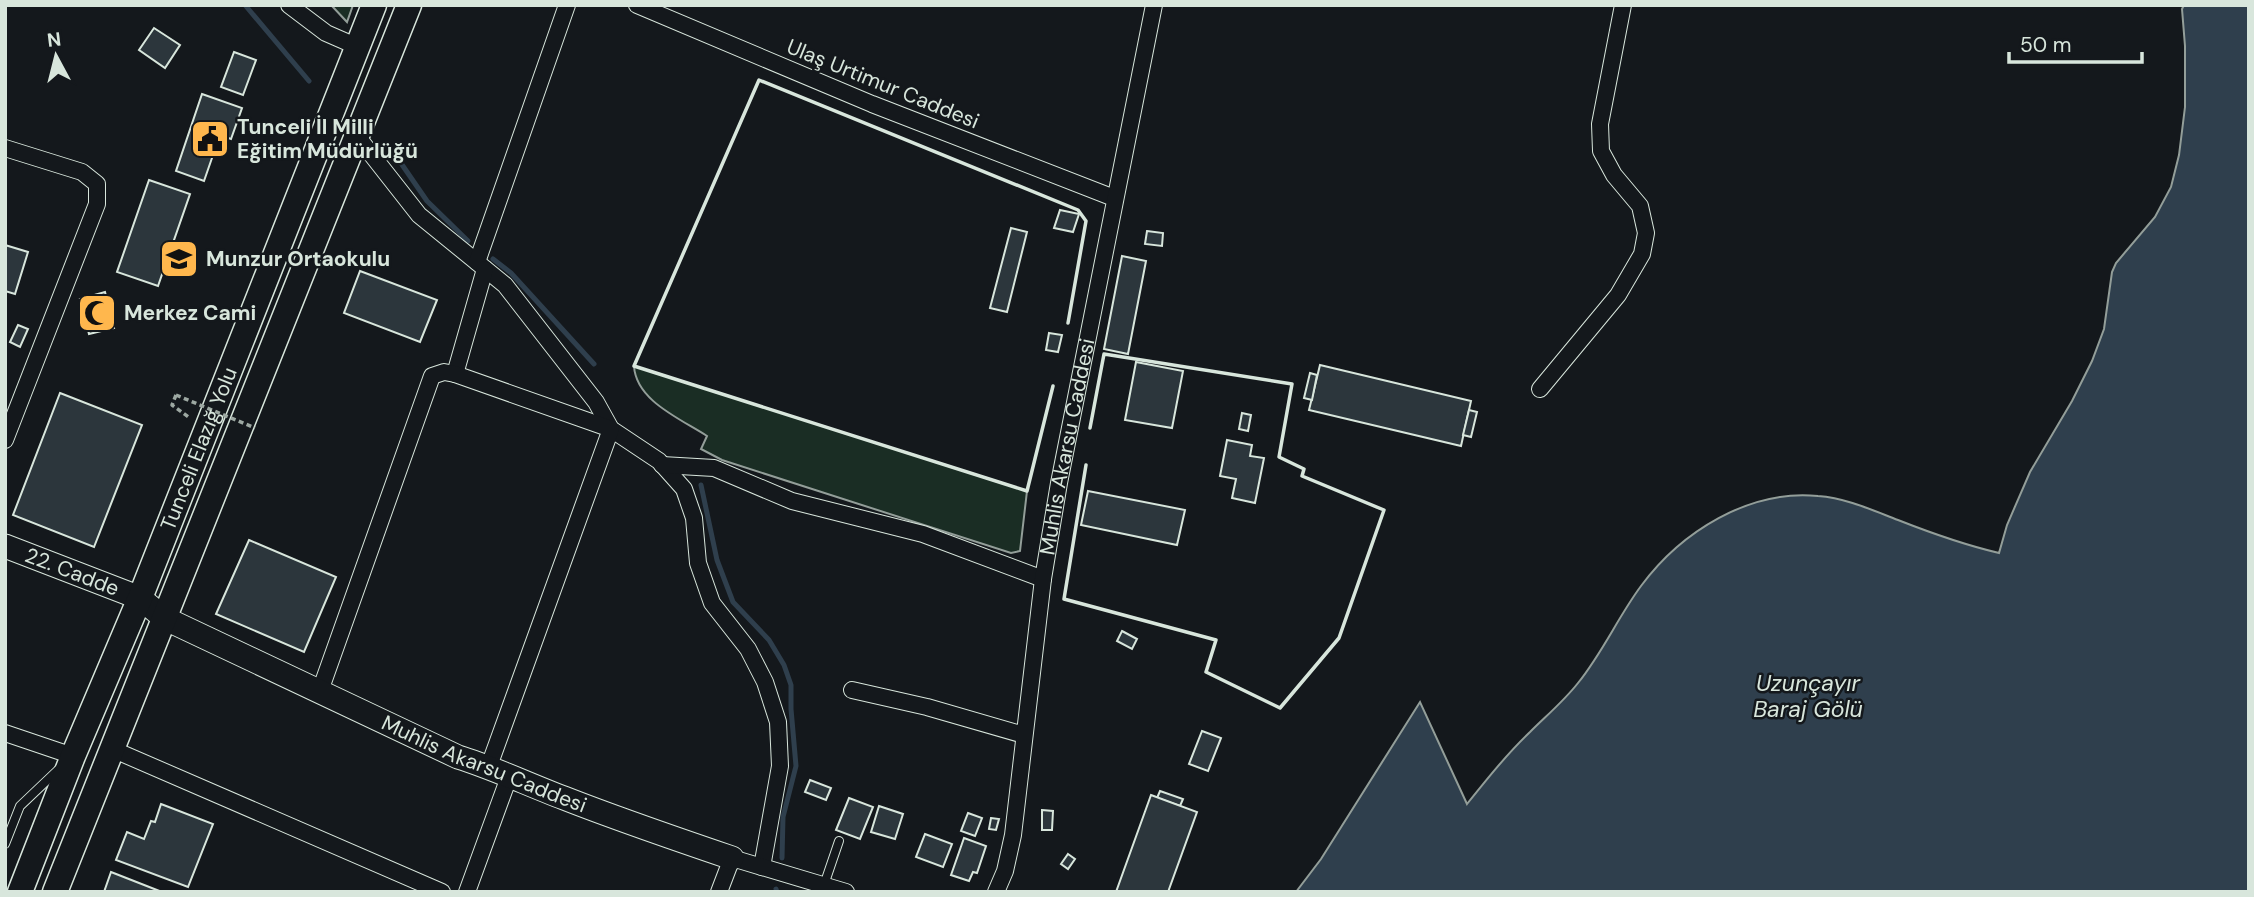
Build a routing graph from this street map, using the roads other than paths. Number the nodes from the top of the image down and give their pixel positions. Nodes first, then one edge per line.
1 (289, 5) edge
2 (374, 5) edge
3 (409, 5) edge
4 (567, 5) edge
5 (637, 5) edge
6 (1154, 5) edge
7 (1623, 5) edge
8 (358, 47) junction
9 (357, 136) junction
10 (5, 148) edge
11 (1114, 198) junction
12 (481, 265) junction
13 (455, 374) junction
14 (1540, 389) dead end
15 (611, 429) junction
16 (5, 440) edge
17 (662, 466) junction
18 (5, 546) edge
19 (1043, 579) junction
20 (140, 598) junction
21 (164, 618) junction
22 (852, 690) dead end
23 (320, 691) junction
24 (5, 733) edge
25 (1024, 735) junction
26 (112, 749) junction
27 (73, 756) junction
28 (499, 772) junction
29 (839, 841) dead end
30 (5, 844) edge
31 (732, 858) junction
32 (762, 867) junction
33 (824, 885) junction
34 (20, 892) edge
35 (55, 892) edge
36 (442, 892) edge
37 (467, 892) edge
38 (719, 892) edge
39 (846, 892) edge
40 (996, 892) edge

1 - 8 street
2 - 8 main road, Tunceli Elazığ Yolu
3 - 9 main road, Tunceli Elazığ Yolu
4 - 12 street
5 - 11 street, Ulaş Urtimur Caddesi
6 - 11 street, Muhlis Akarsu Caddesi
7 - 14 street
8 - 20 main road, Tunceli Elazığ Yolu
9 - 12 street
9 - 21 main road, Tunceli Elazığ Yolu
10 - 16 street
11 - 19 street, Muhlis Akarsu Caddesi
12 - 13 street
12 - 15 street
13 - 15 street
13 - 23 street
15 - 17 street
15 - 28 street
17 - 19 street
17 - 32 street
18 - 20 street, 22. Cadde
19 - 25 street, Muhlis Akarsu Caddesi
20 - 21 street, Muhlis Akarsu Caddesi
20 - 27 main road, Tunceli Elazığ Yolu
21 - 23 street, Muhlis Akarsu Caddesi
21 - 26 main road, Tunceli Elazığ Yolu
22 - 25 street
23 - 28 street, Muhlis Akarsu Caddesi
24 - 27 street
25 - 40 street, Muhlis Akarsu Caddesi
26 - 35 main road, Tunceli Elazığ Yolu
26 - 36 street
27 - 30 lane
27 - 34 main road, Tunceli Elazığ Yolu
28 - 31 street, Muhlis Akarsu Caddesi
28 - 37 street
29 - 33 lane
31 - 32 street, Muhlis Akarsu Caddesi
31 - 38 street
32 - 33 street, Muhlis Akarsu Caddesi
33 - 39 street, Muhlis Akarsu Caddesi

